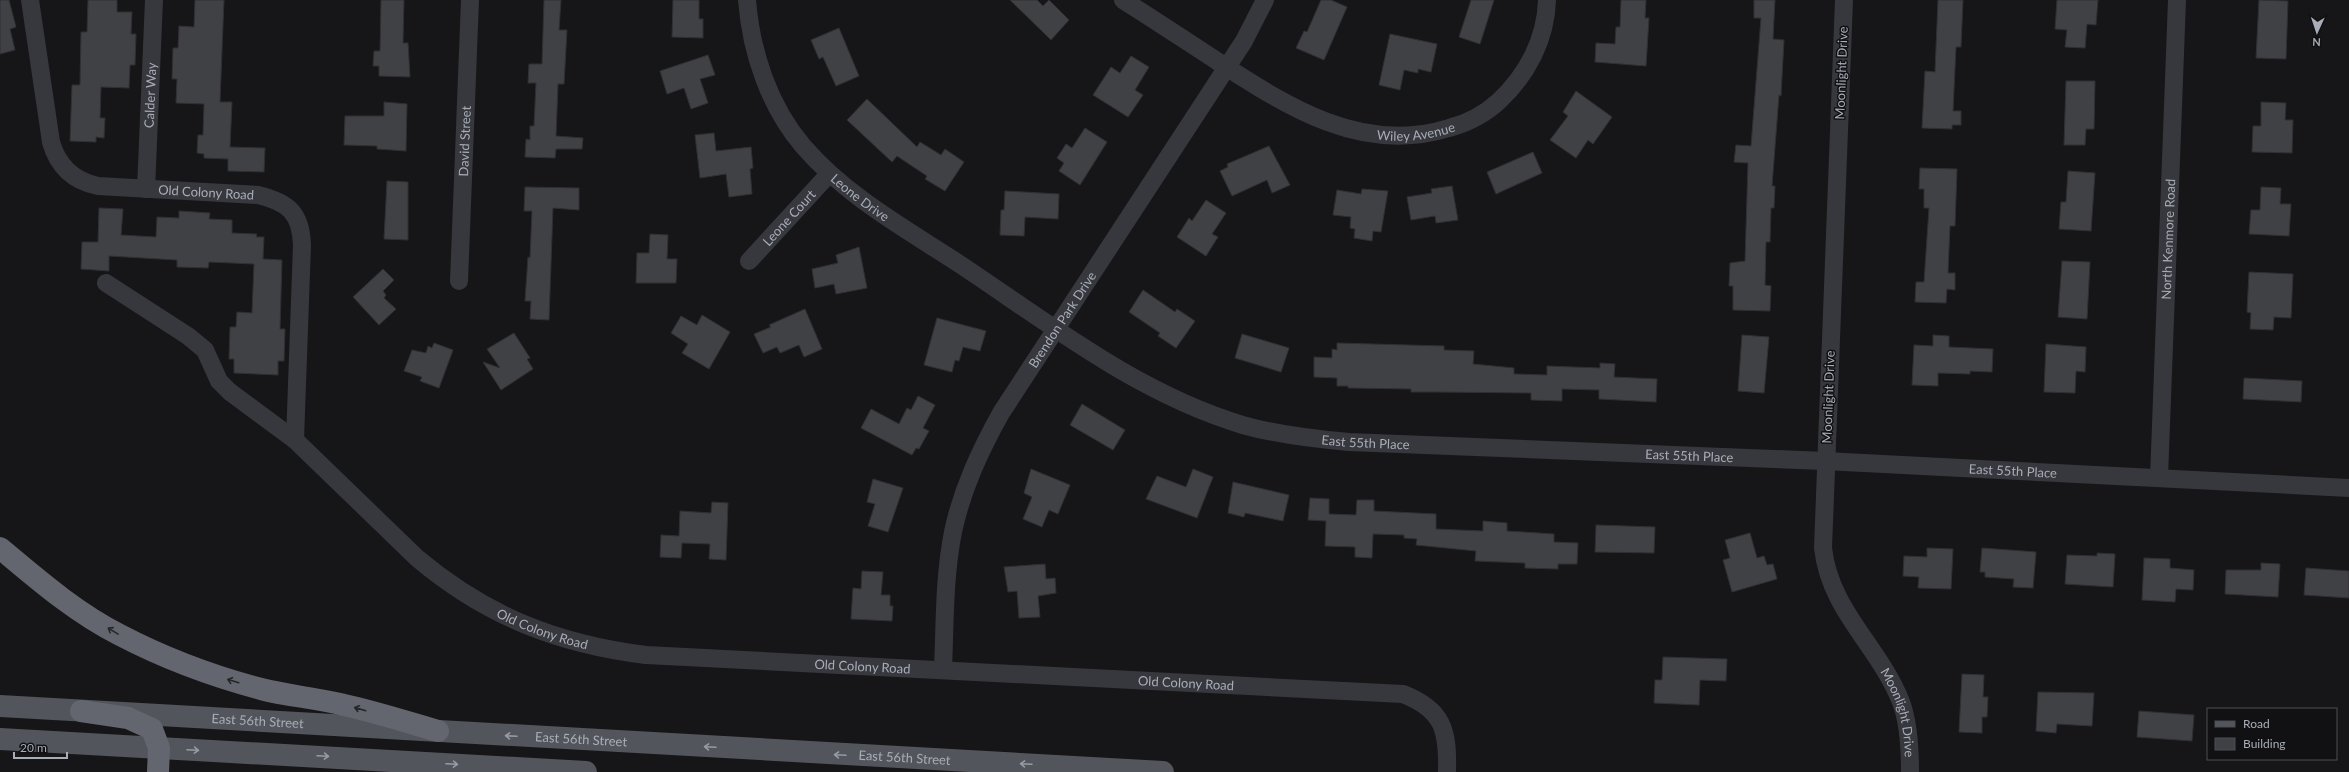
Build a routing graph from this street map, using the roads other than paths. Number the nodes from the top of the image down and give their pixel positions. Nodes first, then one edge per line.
1 (30, 0) edge
2 (154, 0) edge
3 (470, 0) edge
4 (747, 0) edge
5 (1123, 0) edge
6 (1264, 0) edge
7 (1547, 0) edge
8 (1844, 0) edge
9 (2177, 0) edge
10 (1227, 67) junction
11 (829, 174) junction
12 (146, 189) junction
13 (749, 261) dead end
14 (459, 281) dead end
15 (106, 283) dead end
16 (1056, 328) junction
17 (294, 440) junction
18 (1825, 461) junction
19 (2158, 478) junction
20 (2349, 488) edge
21 (0, 548) edge
22 (943, 669) junction
23 (0, 706) edge
24 (81, 711) junction
25 (438, 731) junction
26 (0, 739) edge
27 (159, 748) junction
28 (158, 772) edge
29 (586, 772) edge
30 (1163, 772) edge
31 (1447, 772) edge
32 (1910, 772) edge

1 - 12 street, Old Colony Road
2 - 12 street, Calder Way
3 - 14 street, David Street
4 - 11 street, Leone Drive
5 - 10 street, Wiley Avenue
6 - 10 street, Brendon Park Drive
7 - 10 street, Wiley Avenue
8 - 18 street, Moonlight Drive
9 - 19 street, North Kenmore Road
10 - 16 street, Brendon Park Drive
11 - 13 street, Leone Court
11 - 16 street, Leone Drive
12 - 17 street, Old Colony Road
15 - 17 street, Old Colony Road
16 - 18 street, East 55th Place
16 - 22 street, Brendon Park Drive
17 - 22 street, Old Colony Road
18 - 19 street, East 55th Place
18 - 32 street, Moonlight Drive
19 - 20 street, East 55th Place
25 -> 21 highway
22 - 31 street, Old Colony Road
23 - 24 main road, East 56th Street
24 - 25 main road, East 56th Street
24 - 27 highway
30 -> 25 main road, East 56th Street
26 - 27 main road
27 - 28 highway
27 -> 29 main road

